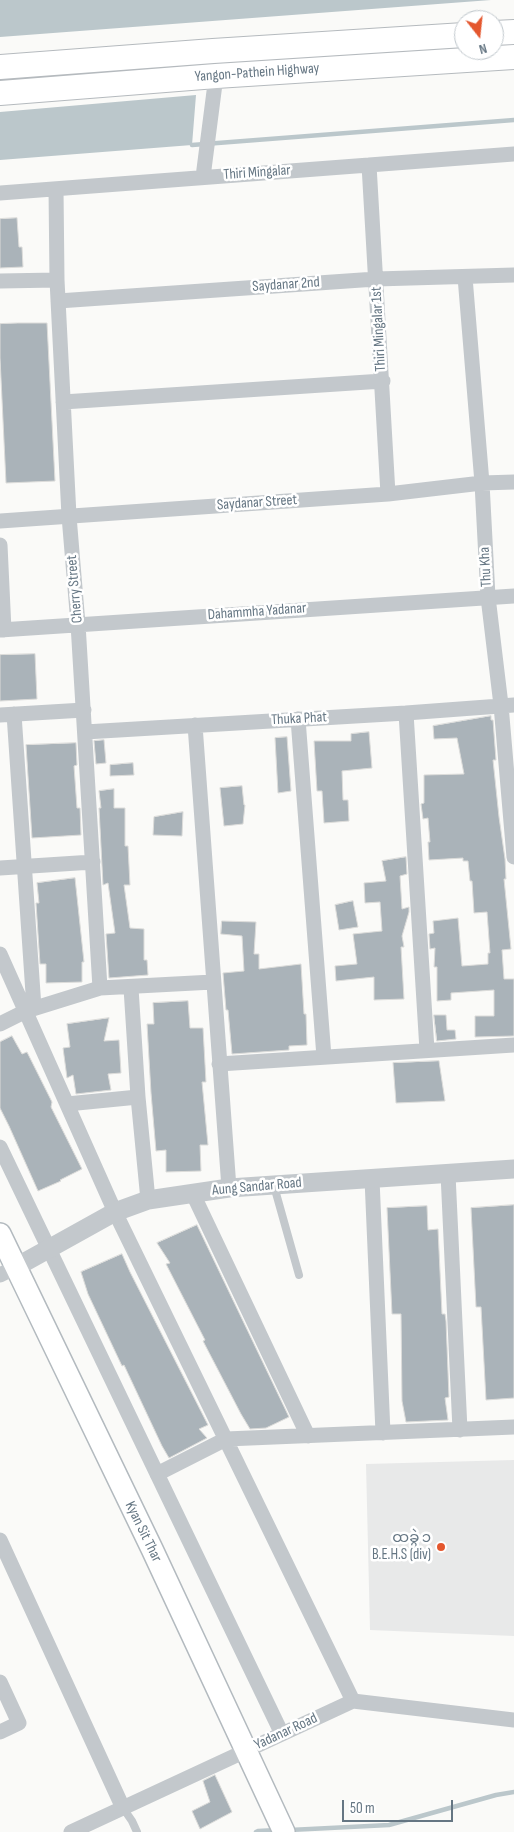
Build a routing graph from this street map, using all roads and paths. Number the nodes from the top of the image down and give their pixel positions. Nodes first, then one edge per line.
1 (454, 36) edge
2 (514, 57) edge
3 (0, 67) edge
4 (216, 76) junction
5 (0, 93) edge
6 (514, 154) edge
7 (369, 165) junction
8 (203, 177) junction
9 (56, 189) junction
10 (0, 193) edge
11 (514, 275) edge
12 (465, 277) junction
13 (376, 279) junction
14 (57, 280) junction
15 (0, 281) edge
16 (58, 301) junction
17 (383, 381) junction
18 (63, 402) junction
19 (514, 482) edge
20 (482, 483) junction
21 (388, 494) junction
22 (69, 516) junction
23 (0, 521) edge
24 (0, 545) edge
25 (514, 596) edge
26 (488, 597) junction
27 (78, 624) junction
28 (2, 630) edge
29 (507, 705) edge
30 (84, 710) junction
31 (406, 713) junction
32 (7, 715) edge
33 (298, 719) junction
34 (195, 725) junction
35 (85, 732) junction
36 (514, 857) edge
37 (93, 862) junction
38 (24, 866) junction
39 (0, 868) edge
40 (0, 954) edge
41 (213, 982) junction
42 (100, 988) junction
43 (131, 988) junction
44 (30, 1010) junction
45 (0, 1024) edge
46 (514, 1045) edge
47 (427, 1050) junction
48 (324, 1057) junction
49 (220, 1064) junction
50 (138, 1097) junction
51 (67, 1104) junction
52 (0, 1147) edge
53 (514, 1169) edge
54 (448, 1174) junction
55 (372, 1179) junction
56 (274, 1185) junction
57 (229, 1188) junction
58 (193, 1194) junction
59 (148, 1200) junction
60 (115, 1212) junction
61 (0, 1234) edge
62 (48, 1249) junction
63 (8, 1271) edge
64 (299, 1275) dead end
65 (514, 1427) edge
66 (460, 1430) junction
67 (383, 1433) junction
68 (308, 1436) junction
69 (226, 1439) junction
70 (157, 1474) junction
71 (0, 1540) edge
72 (0, 1682) edge
73 (353, 1701) junction
74 (514, 1720) edge
75 (0, 1732) edge
76 (282, 1734) junction
77 (246, 1751) junction
78 (123, 1808) junction
79 (71, 1832) edge
80 (136, 1832) edge
81 (284, 1832) edge

1 - 3 main road, Yangon-Pathein Highway
2 - 4 main road, Yangon-Pathein Highway
4 - 5 main road, Yangon-Pathein Highway
4 - 8 street
6 - 7 street, Thiri Mingalar
7 - 8 street, Thiri Mingalar
7 - 13 street, Thiri Mingalar 1st
8 - 9 street, Thiri Mingalar
9 - 10 street, Thiri Mingalar
9 - 14 street, Cherry Street
11 - 12 street, Saydanar 2nd
12 - 13 street, Saydanar 2nd
12 - 20 street, Thu Kha
13 - 16 street, Saydanar 2nd
13 - 17 street, Thiri Mingalar 1st
14 - 15 street
14 - 16 street, Cherry Street
16 - 18 street, Cherry Street
17 - 18 street
17 - 21 street, Thiri Mingalar 1st
18 - 22 street, Cherry Street
19 - 20 street, Saydanar Street
20 - 21 street, Saydanar Street
20 - 26 street, Thu Kha
21 - 22 street, Saydanar Street
22 - 23 street, Saydanar Street
22 - 27 street, Cherry Street
24 - 28 street
25 - 26 street, Dahammha Yadanar
26 - 27 street, Dahammha Yadanar
26 - 29 street, Thu Kha
27 - 28 street, Dahammha Yadanar
27 - 30 street, Cherry Street
29 - 31 street, Thuka Phat
29 - 36 street, Thu Kha
30 - 32 street
30 - 35 street, Cherry Street
31 - 33 street, Thuka Phat
31 - 47 street
32 - 38 street
33 - 34 street, Thuka Phat
33 - 48 street
34 - 35 street, Thuka Phat
34 - 41 street
35 - 37 street, Cherry Street
37 - 38 street
37 - 42 street, Cherry Street
38 - 39 street
38 - 44 street
40 - 44 street
41 - 43 street
41 - 49 street
42 - 43 street
42 - 44 street
43 - 50 street
44 - 45 street
44 - 51 street
46 - 47 street
47 - 48 street
48 - 49 street
49 - 57 street
50 - 51 street
50 - 59 street
51 - 60 street
52 - 62 street
53 - 54 street, Aung Sandar Road
54 - 55 street, Aung Sandar Road
54 - 66 street
55 - 56 street, Aung Sandar Road
55 - 67 street
56 - 57 street, Aung Sandar Road
56 - 64 lane
57 - 58 street, Aung Sandar Road
58 - 59 street, Aung Sandar Road
58 - 68 street
59 - 60 street, Aung Sandar Road
60 - 62 street, Aung Sandar Road
60 - 69 street
61 - 63 main road, Kyan Sit Thar
62 - 63 street, Aung Sandar Road
62 - 70 street
63 - 77 main road, Kyan Sit Thar
65 - 66 street
66 - 67 street
67 - 68 street
68 - 69 street
69 - 70 street
69 - 73 street
70 - 76 street
71 - 78 street
72 - 75 street
73 - 74 street
73 - 76 street, Yadanar Road
76 - 77 street, Yadanar Road
77 - 78 street, Yadanar Road
77 - 81 main road, Kyan Sit Thar
78 - 79 street, Yadanar Road
78 - 80 lane

